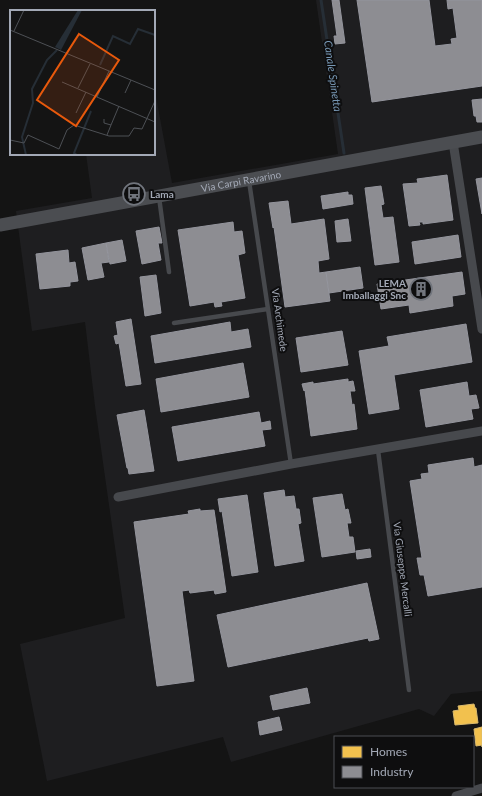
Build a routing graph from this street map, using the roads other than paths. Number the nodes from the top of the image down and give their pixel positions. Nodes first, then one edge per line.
1 (482, 137) edge
2 (453, 142) junction
3 (248, 179) junction
4 (159, 196) junction
5 (0, 225) edge
6 (169, 272) dead end
7 (268, 309) junction
8 (174, 324) dead end
9 (482, 329) edge
10 (482, 431) edge
11 (378, 450) junction
12 (291, 464) junction
13 (118, 497) dead end
14 (409, 690) dead end
15 (482, 788) edge
16 (456, 796) edge

1 - 2 main road, Via Carpi Ravarino
2 - 3 main road, Via Carpi Ravarino
2 - 9 street
3 - 4 main road, Via Carpi Ravarino
3 - 7 lane, Via Archimede
4 - 5 main road, Via Carpi Ravarino
4 - 6 lane
7 - 8 lane
7 - 12 lane, Via Archimede
10 - 11 street
11 - 12 street
11 - 14 lane, Via Giuseppe Mercalli
12 - 13 street
15 - 16 street

